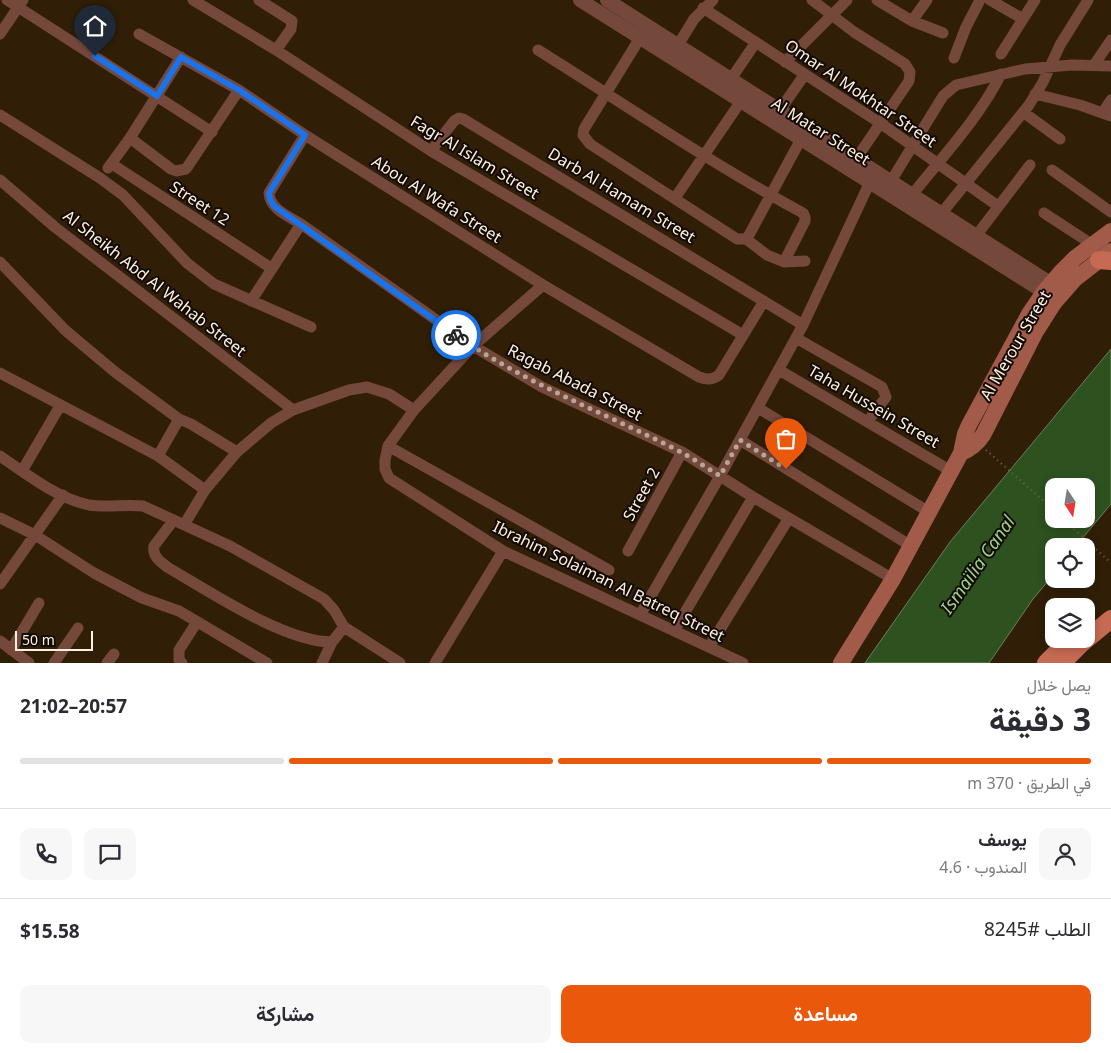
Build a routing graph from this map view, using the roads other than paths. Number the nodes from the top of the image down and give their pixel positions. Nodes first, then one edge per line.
1 (7, 0) edge
2 (193, 0) edge
3 (260, 0) edge
4 (580, 0) edge
5 (607, 0) edge
6 (713, 0) edge
7 (812, 0) edge
8 (846, 0) edge
9 (877, 0) edge
10 (926, 0) edge
11 (980, 0) edge
12 (990, 0) edge
13 (1035, 0) edge
14 (1088, 0) edge
15 (20, 3) edge
16 (704, 8) junction
17 (832, 15) junction
18 (1023, 19) junction
19 (912, 21) junction
20 (943, 33) dead end
21 (0, 34) edge
22 (139, 34) dead end
23 (640, 38) junction
24 (1111, 40) edge
25 (756, 42) junction
26 (678, 45) junction
27 (276, 50) junction
28 (538, 50) dead end
29 (1001, 54) dead end
30 (181, 57) junction
31 (954, 58) dead end
32 (786, 62) junction
33 (696, 65) junction
34 (1094, 65) junction
35 (1050, 66) junction
36 (1111, 66) edge
37 (805, 74) junction
38 (1001, 74) junction
39 (730, 79) junction
40 (239, 90) junction
41 (606, 93) junction
42 (1036, 94) junction
43 (157, 96) junction
44 (1111, 100) edge
45 (741, 101) junction
46 (780, 110) junction
47 (1024, 112) junction
48 (1107, 114) edge
49 (0, 115) edge
50 (880, 123) junction
51 (212, 132) junction
52 (305, 135) junction
53 (130, 138) junction
54 (801, 139) junction
55 (1060, 139) dead end
56 (913, 146) junction
57 (431, 151) junction
58 (705, 156) junction
59 (856, 159) junction
60 (937, 163) junction
61 (112, 164) junction
62 (1030, 165) dead end
63 (1052, 170) dead end
64 (100, 178) junction
65 (0, 180) edge
66 (891, 181) junction
67 (870, 182) junction
68 (966, 183) junction
69 (770, 195) junction
70 (912, 195) junction
71 (675, 198) junction
72 (998, 206) junction
73 (1111, 212) edge
74 (941, 214) junction
75 (1044, 214) dead end
76 (301, 224) junction
77 (1111, 231) edge
78 (976, 236) junction
79 (746, 239) junction
80 (1104, 254) edge
81 (805, 261) dead end
82 (0, 262) edge
83 (784, 262) junction
84 (271, 268) junction
85 (543, 285) junction
86 (1047, 288) junction
87 (251, 301) junction
88 (764, 301) junction
89 (803, 326) junction
90 (310, 327) dead end
91 (743, 335) junction
92 (796, 338) junction
93 (473, 346) junction
94 (779, 370) junction
95 (0, 373) edge
96 (60, 406) junction
97 (758, 408) junction
98 (293, 410) junction
99 (414, 410) junction
100 (179, 419) junction
101 (868, 421) junction
102 (740, 440) junction
103 (388, 446) junction
104 (237, 452) junction
105 (682, 452) junction
106 (961, 453) junction
107 (0, 456) edge
108 (158, 456) junction
109 (22, 471) junction
110 (951, 471) junction
111 (720, 476) junction
112 (205, 490) junction
113 (63, 495) junction
114 (753, 498) junction
115 (929, 512) junction
116 (0, 518) edge
117 (789, 518) junction
118 (173, 521) junction
119 (184, 525) junction
120 (35, 535) junction
121 (911, 546) junction
122 (503, 551) junction
123 (628, 551) dead end
124 (608, 570) dead end
125 (893, 579) junction
126 (0, 584) edge
127 (39, 604) dead end
128 (1111, 605) edge
129 (640, 615) junction
130 (1095, 618) edge
131 (1111, 619) edge
132 (197, 622) junction
133 (344, 627) junction
134 (78, 628) dead end
135 (674, 631) junction
136 (0, 641) edge
137 (332, 642) junction
138 (709, 647) junction
139 (1062, 648) edge
140 (11, 650) junction
141 (738, 662) edge
142 (1066, 662) edge
143 (29, 663) edge
144 (54, 663) edge
145 (182, 663) edge
146 (267, 663) edge
147 (322, 663) edge
148 (400, 663) edge
149 (436, 663) edge
150 (841, 663) edge
151 (1046, 663) edge

1 - 15 street
2 - 27 street, Fagr Al Islam Street
3 - 27 street
4 - 23 street, Al Matar Street
5 - 26 street, Al Matar Street
6 - 16 street
7 - 17 street
8 - 17 street
9 - 19 street
10 - 19 street
11 - 31 street
12 - 18 street
13 - 18 street
14 - 35 street
15 - 21 street
15 - 43 street
16 - 25 street, Omar Al Mokhtar Street
16 - 26 street
17 - 32 street
17 - 50 street
18 - 29 street
19 - 20 street
22 - 30 street, Abou Al Wafa Street
23 - 33 street, Al Matar Street
23 - 41 street
24 - 34 street
25 - 32 street, Omar Al Mokhtar Street
25 - 39 street
26 - 33 street, Al Matar Street
27 - 57 street, Fagr Al Islam Street
28 - 41 street
30 - 40 street, Abou Al Wafa Street
30 - 43 street
32 - 37 street, Omar Al Mokhtar Street
33 - 39 street, Al Matar Street
33 - 45 street, Al Matar Street
34 - 35 street
34 - 36 street
35 - 38 street
35 - 42 street
37 - 46 street
37 - 50 street, Omar Al Mokhtar Street
38 - 56 street
38 - 60 street
39 - 46 street, Al Matar Street
40 - 51 street
40 - 52 street, Abou Al Wafa Street
41 - 58 street
41 - 71 street
42 - 47 street
42 - 48 street
43 - 51 street
43 - 53 street
44 - 48 street
45 - 54 street, Al Matar Street
45 - 58 street
46 - 59 street, Al Matar Street
47 - 55 street
47 - 68 street
49 - 64 street
50 - 56 street, Omar Al Mokhtar Street
50 - 59 street
51 - 53 street
52 - 76 street, Ragab Abada Street
52 - 85 street, Abou Al Wafa Street
53 - 61 street
54 - 67 street, Al Matar Street
54 - 69 street
56 - 60 street, Omar Al Mokhtar Street
56 - 66 street
57 - 88 street, Darb Al Hamam Street
57 - 91 street, Fagr Al Islam Street
58 - 69 street
58 - 71 street
59 - 66 street, Al Matar Street
60 - 68 street, Omar Al Mokhtar Street
60 - 70 street
61 - 64 street
61 - 84 street, Street 12
62 - 72 street
63 - 73 street
64 - 87 street
65 - 98 street, Al Sheikh Abd Al Wahab Street
66 - 70 street, Al Matar Street
67 - 86 street, Al Matar Street
67 - 89 street
68 - 72 street, Omar Al Mokhtar Street
68 - 74 street
69 - 79 street
69 - 83 street
70 - 74 street, Al Matar Street
71 - 79 street
72 - 78 street
74 - 78 street, Al Matar Street
75 - 80 street
76 - 84 street
76 - 93 street, Ragab Abada Street
77 - 80 main road, Al Merour Street
78 - 86 street, Al Matar Street
79 - 83 street
80 - 86 main road, Al Merour Street
80 - 106 main road, Al Merour Street
81 - 83 street
82 - 100 street
84 - 87 street
85 - 91 street, Abou Al Wafa Street
85 - 93 street
86 - 106 main road, Al Merour Street
87 - 90 street
88 - 89 street, Darb Al Hamam Street
88 - 91 street
89 - 92 street
92 - 94 street
92 - 101 street
93 - 99 street
93 - 105 street, Ragab Abada Street
94 - 97 street
94 - 101 street, Taha Hussein Street
95 - 96 street
96 - 108 street
96 - 109 street
97 - 102 street
97 - 115 street
98 - 99 street
98 - 104 street
99 - 103 street
100 - 104 street
100 - 108 street
101 - 110 street, Taha Hussein Street
102 - 111 street
102 - 121 street
103 - 122 street, Ibrahim Solaiman Al Batreq Street
103 - 124 street
104 - 112 street
105 - 111 street, Ragab Abada Street
105 - 123 street, Street 2
106 - 110 main road, Al Merour Street
107 - 109 street
108 - 112 street
109 - 113 street
110 - 115 main road, Al Merour Street
111 - 114 street, Ragab Abada Street
111 - 129 street
112 - 119 street
113 - 118 street
113 - 120 street
114 - 117 street, Ragab Abada Street
114 - 135 street
115 - 121 main road, Al Merour Street
116 - 120 street
117 - 125 street, Ragab Abada Street
117 - 138 street
118 - 119 street
118 - 137 street
119 - 133 street
120 - 126 street
120 - 132 street
121 - 125 main road, Al Merour Street
122 - 129 street, Ibrahim Solaiman Al Batreq Street
122 - 149 street
125 - 150 main road, Al Merour Street
127 - 140 street
128 - 130 main road
129 - 135 street, Ibrahim Solaiman Al Batreq Street
131 - 142 main road
132 - 145 street
132 - 146 street
133 - 137 street
133 - 148 street
134 - 144 street
135 - 138 street, Ibrahim Solaiman Al Batreq Street
136 - 140 street
137 - 147 street
138 - 141 street, Ibrahim Solaiman Al Batreq Street
139 - 151 main road
140 - 143 street

